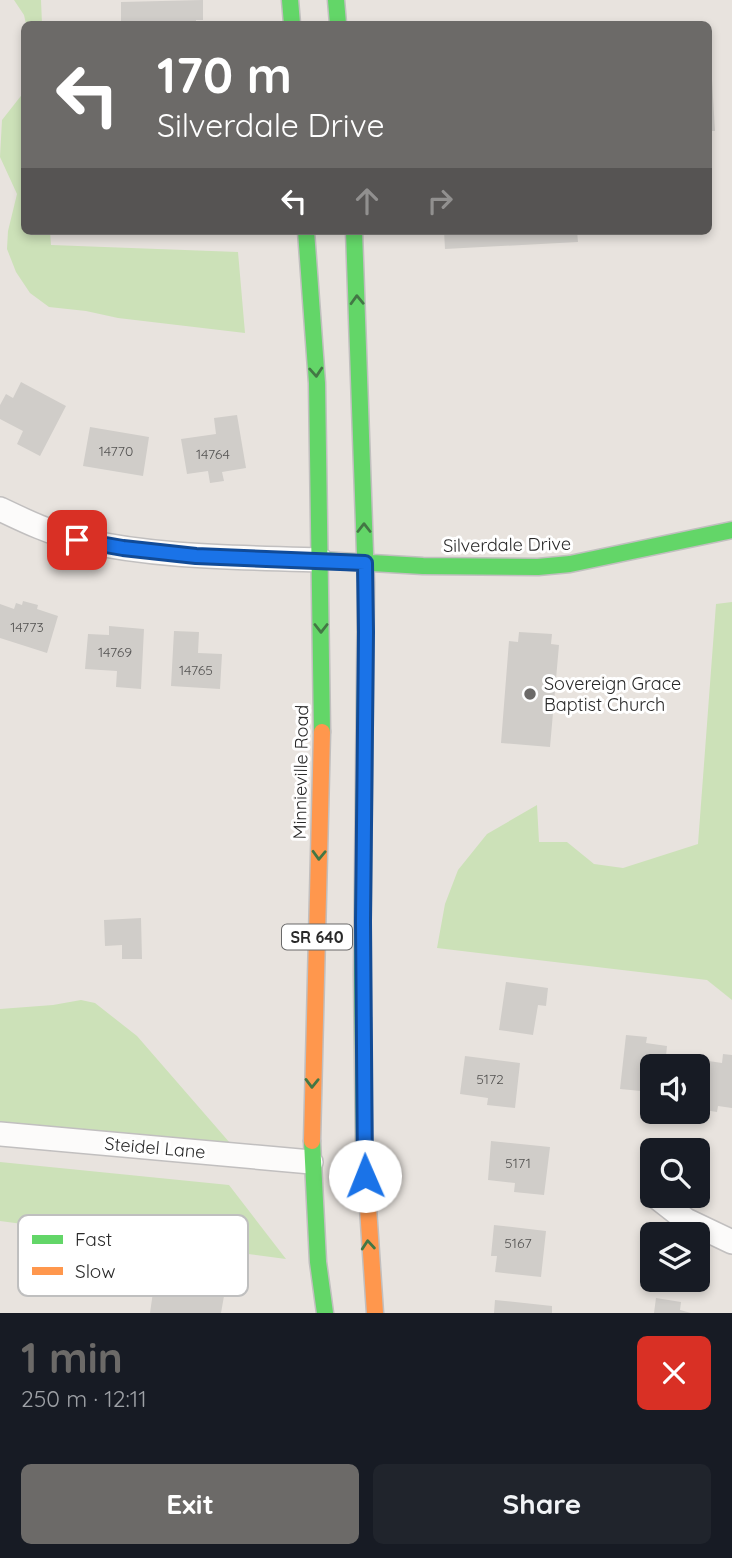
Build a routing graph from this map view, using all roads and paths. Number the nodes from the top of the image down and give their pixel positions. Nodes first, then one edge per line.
1 (290, 0) edge
2 (337, 0) edge
3 (292, 21) edge
4 (338, 21) edge
5 (306, 235) edge
6 (354, 235) edge
7 (0, 509) edge
8 (732, 530) edge
9 (321, 559) junction
10 (365, 563) junction
11 (0, 1134) edge
12 (311, 1162) junction
13 (670, 1208) edge
14 (732, 1242) edge
15 (325, 1313) edge
16 (374, 1313) edge

1 - 3 main road
2 - 4 main road
5 -> 9 main road, Minnieville Road / SR 640
10 -> 6 main road, SR 640
7 - 9 street
8 - 10 main road, Silverdale Drive
9 - 10 main road, Silverdale Drive
9 -> 12 main road, Minnieville Road / SR 640
16 -> 10 main road, SR 640
11 - 12 street, Steidel Lane
12 - 15 main road, Minnieville Road / SR 640
13 - 14 street

